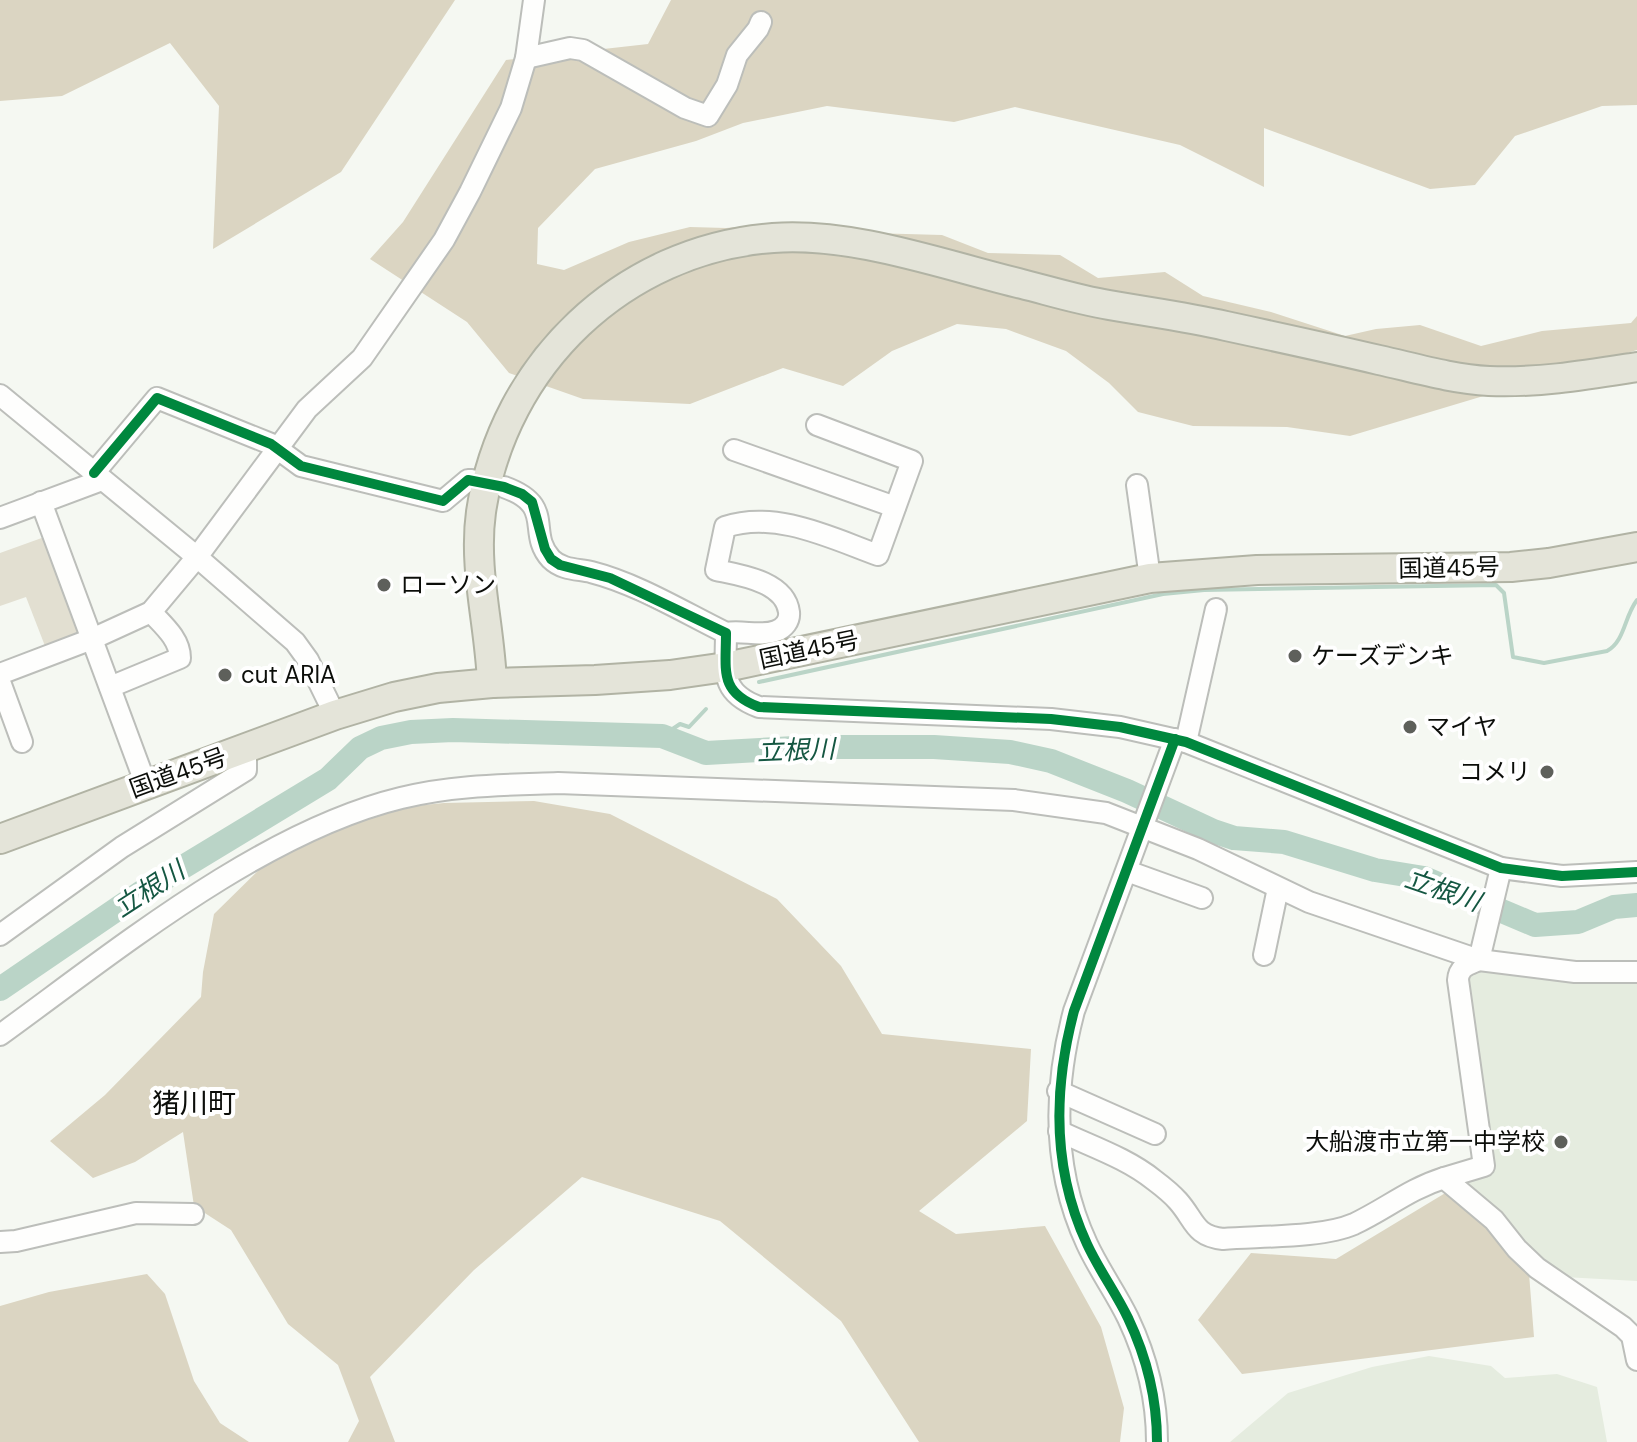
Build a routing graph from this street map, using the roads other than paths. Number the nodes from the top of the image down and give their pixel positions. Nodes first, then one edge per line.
1 (534, 0) edge
2 (761, 22) dead end
3 (526, 58) junction
4 (1107, 305) junction
5 (1637, 367) edge
6 (1637, 385) edge
7 (0, 395) edge
8 (817, 425) dead end
9 (276, 448) junction
10 (734, 450) dead end
11 (98, 476) junction
12 (472, 480) dead end
13 (1137, 485) dead end
14 (504, 487) dead end
15 (41, 502) junction
16 (895, 507) junction
17 (0, 518) edge
18 (1637, 547) edge
19 (197, 557) junction
20 (1150, 578) junction
21 (1216, 609) dead end
22 (151, 612) junction
23 (726, 633) junction
24 (92, 639) junction
25 (726, 667) junction
26 (0, 674) edge
27 (0, 682) edge
28 (492, 683) junction
29 (110, 687) junction
30 (335, 715) junction
31 (22, 742) dead end
32 (1177, 745) junction
33 (246, 747) junction
34 (146, 785) junction
35 (1145, 822) junction
36 (0, 839) edge
37 (1127, 871) junction
38 (1637, 872) edge
39 (1498, 876) junction
40 (1278, 888) junction
41 (1202, 898) dead end
42 (0, 935) edge
43 (1264, 955) dead end
44 (1481, 955) junction
45 (1637, 972) edge
46 (0, 1035) edge
47 (1058, 1091) junction
48 (1059, 1131) junction
49 (1155, 1134) dead end
50 (1444, 1178) junction
51 (193, 1214) dead end
52 (0, 1242) edge
53 (1637, 1360) edge
54 (1157, 1442) edge

1 - 3 street
2 - 3 street
3 - 9 street
4 - 5 highway
4 - 6 highway
4 - 28 highway
7 - 11 street
8 - 16 street
9 - 11 street
9 - 12 street
9 - 19 street
10 - 16 street
11 - 15 street
11 - 19 street
13 - 20 street
14 - 23 street
15 - 17 street
15 - 24 street
16 - 23 street
18 - 20 highway, 国道45号
19 - 22 street
19 - 30 street
20 - 25 highway, 国道45号
21 - 32 street
22 - 24 street
22 - 29 street
23 - 25 street
24 - 26 street
24 - 29 street
25 - 28 highway, 国道45号
25 - 32 street
27 - 31 street
28 - 30 highway, 国道45号
29 - 34 street
30 - 33 highway, 国道45号
32 - 35 street
32 - 39 street
33 - 34 highway, 国道45号
33 - 42 street
34 - 36 highway, 国道45号
35 - 37 street
35 - 40 street
35 - 46 street
37 - 41 street
37 - 47 street
38 - 39 street
39 - 44 street
40 - 43 street
40 - 44 street
44 - 45 street
44 - 50 street
47 - 48 street
47 - 49 street
48 - 50 street
48 - 54 street
50 - 53 street
51 - 52 street

